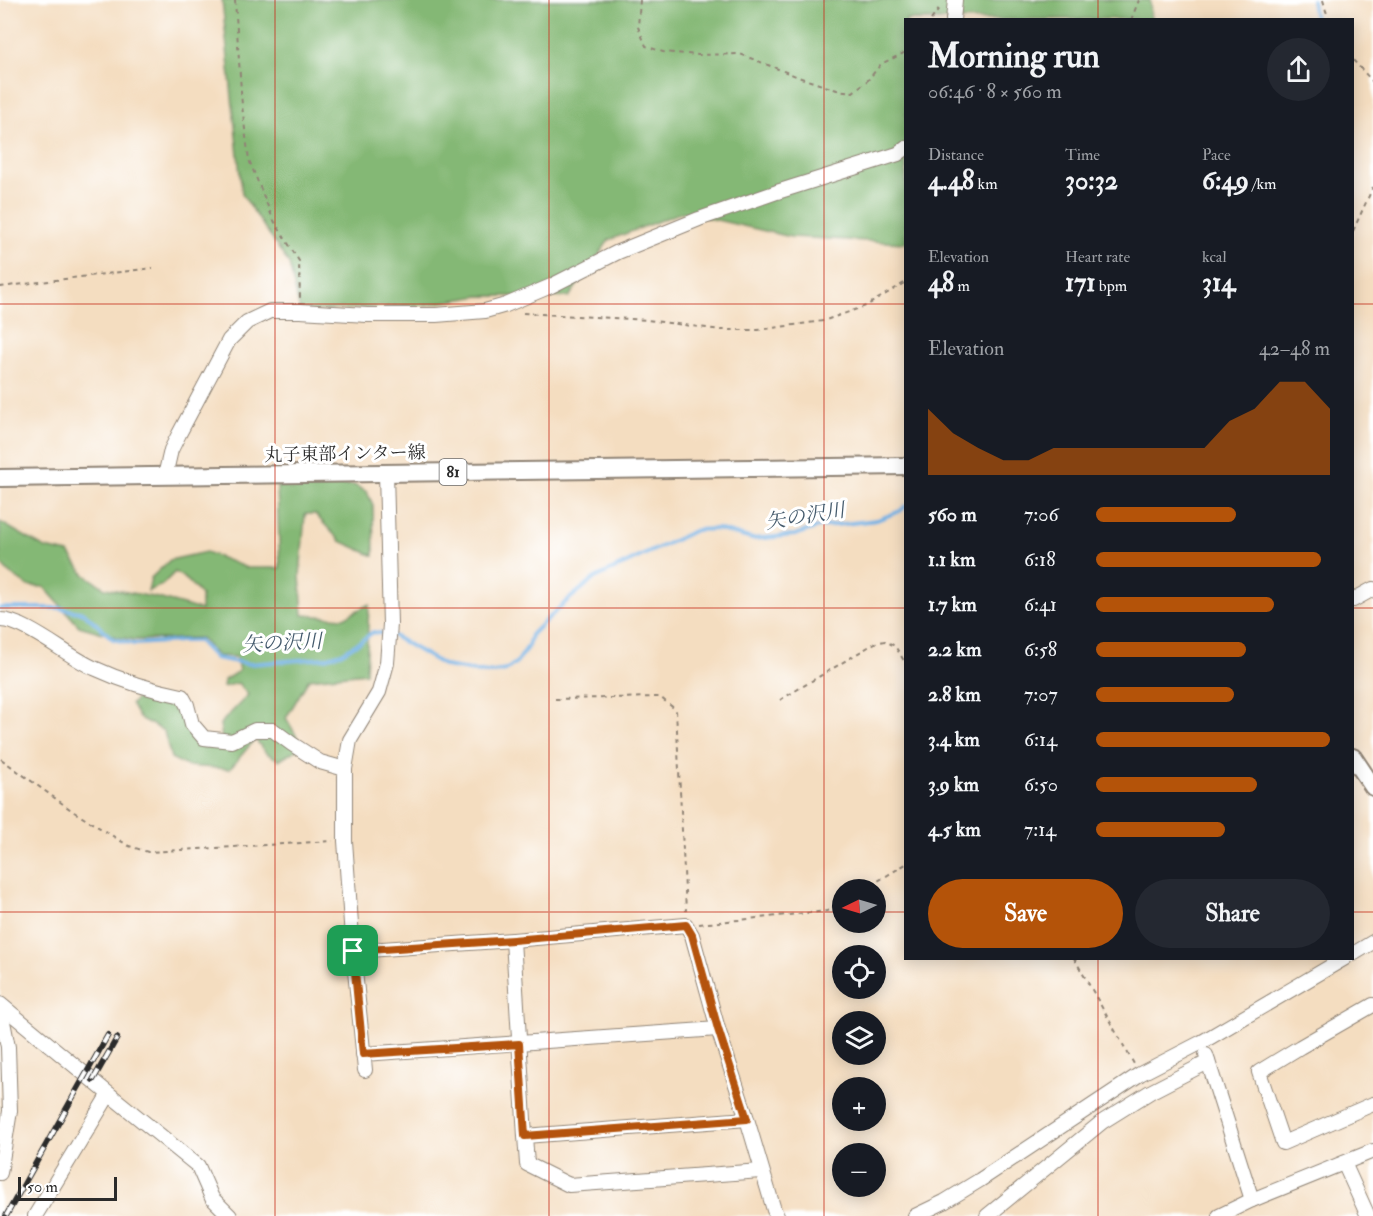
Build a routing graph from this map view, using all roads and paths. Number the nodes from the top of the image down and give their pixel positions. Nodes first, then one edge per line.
1 (235, 0) edge
2 (640, 0) edge
3 (955, 0) edge
4 (1139, 0) edge
5 (1323, 0) edge
6 (953, 18) edge
7 (1132, 18) edge
8 (1329, 18) edge
9 (904, 53) edge
10 (1354, 61) edge
11 (1373, 82) edge
12 (904, 150) edge
13 (1373, 187) edge
14 (1354, 229) edge
15 (153, 268) dead end
16 (904, 283) edge
17 (0, 287) edge
18 (300, 311) junction
19 (518, 313) dead end
20 (904, 466) edge
21 (386, 473) junction
22 (165, 476) junction
23 (0, 478) edge
24 (1373, 589) edge
25 (1354, 599) edge
26 (0, 620) edge
27 (904, 661) edge
28 (555, 699) dead end
29 (780, 700) dead end
30 (1354, 758) edge
31 (1, 759) edge
32 (345, 769) junction
33 (1373, 787) edge
34 (345, 841) junction
35 (904, 865) edge
36 (881, 879) edge
37 (832, 908) edge
38 (686, 925) junction
39 (513, 940) junction
40 (1373, 942) edge
41 (353, 951) junction
42 (1354, 953) edge
43 (1075, 960) edge
44 (1342, 960) edge
45 (0, 1005) edge
46 (1373, 1005) edge
47 (718, 1029) junction
48 (1202, 1042) junction
49 (519, 1044) junction
50 (363, 1054) junction
51 (1208, 1062) junction
52 (365, 1070) dead end
53 (1140, 1074) junction
54 (109, 1094) junction
55 (1373, 1104) edge
56 (747, 1119) junction
57 (525, 1136) junction
58 (1373, 1151) edge
59 (1344, 1163) junction
60 (761, 1171) junction
61 (0, 1173) edge
62 (1252, 1200) junction
63 (35, 1216) edge
64 (230, 1216) edge
65 (777, 1216) edge
66 (915, 1216) edge
67 (987, 1216) edge
68 (1219, 1216) edge
69 (1368, 1216) edge

1 - 18 path
2 - 9 path
3 - 6 street
4 - 7 path
5 - 8 path
10 - 11 path
12 - 18 street
13 - 14 path
15 - 17 path
16 - 19 path
18 - 22 street
20 - 21 main road, 丸子東部インター線 / 81
21 - 22 main road, 丸子東部インター線 / 81
21 - 32 street
22 - 23 main road, 丸子東部インター線 / 81
24 - 25 street
26 - 32 street
27 - 29 path
28 - 38 path
30 - 33 main road
31 - 34 path
32 - 34 street
34 - 41 street
35 - 36 path
37 - 38 path
38 - 39 street
38 - 47 street
39 - 41 street
39 - 49 street
40 - 42 street
41 - 50 street
43 - 53 path
44 - 48 street
45 - 54 street
45 - 61 street
46 - 55 street
47 - 49 street
47 - 56 street
48 - 51 street
48 - 53 street
49 - 50 street
49 - 57 street
50 - 52 street
51 - 62 street
51 - 67 street
53 - 66 street
54 - 63 street
54 - 64 street
56 - 57 street
56 - 60 street
57 - 60 street
58 - 59 street
59 - 62 street
59 - 69 street
60 - 65 street
62 - 68 street

